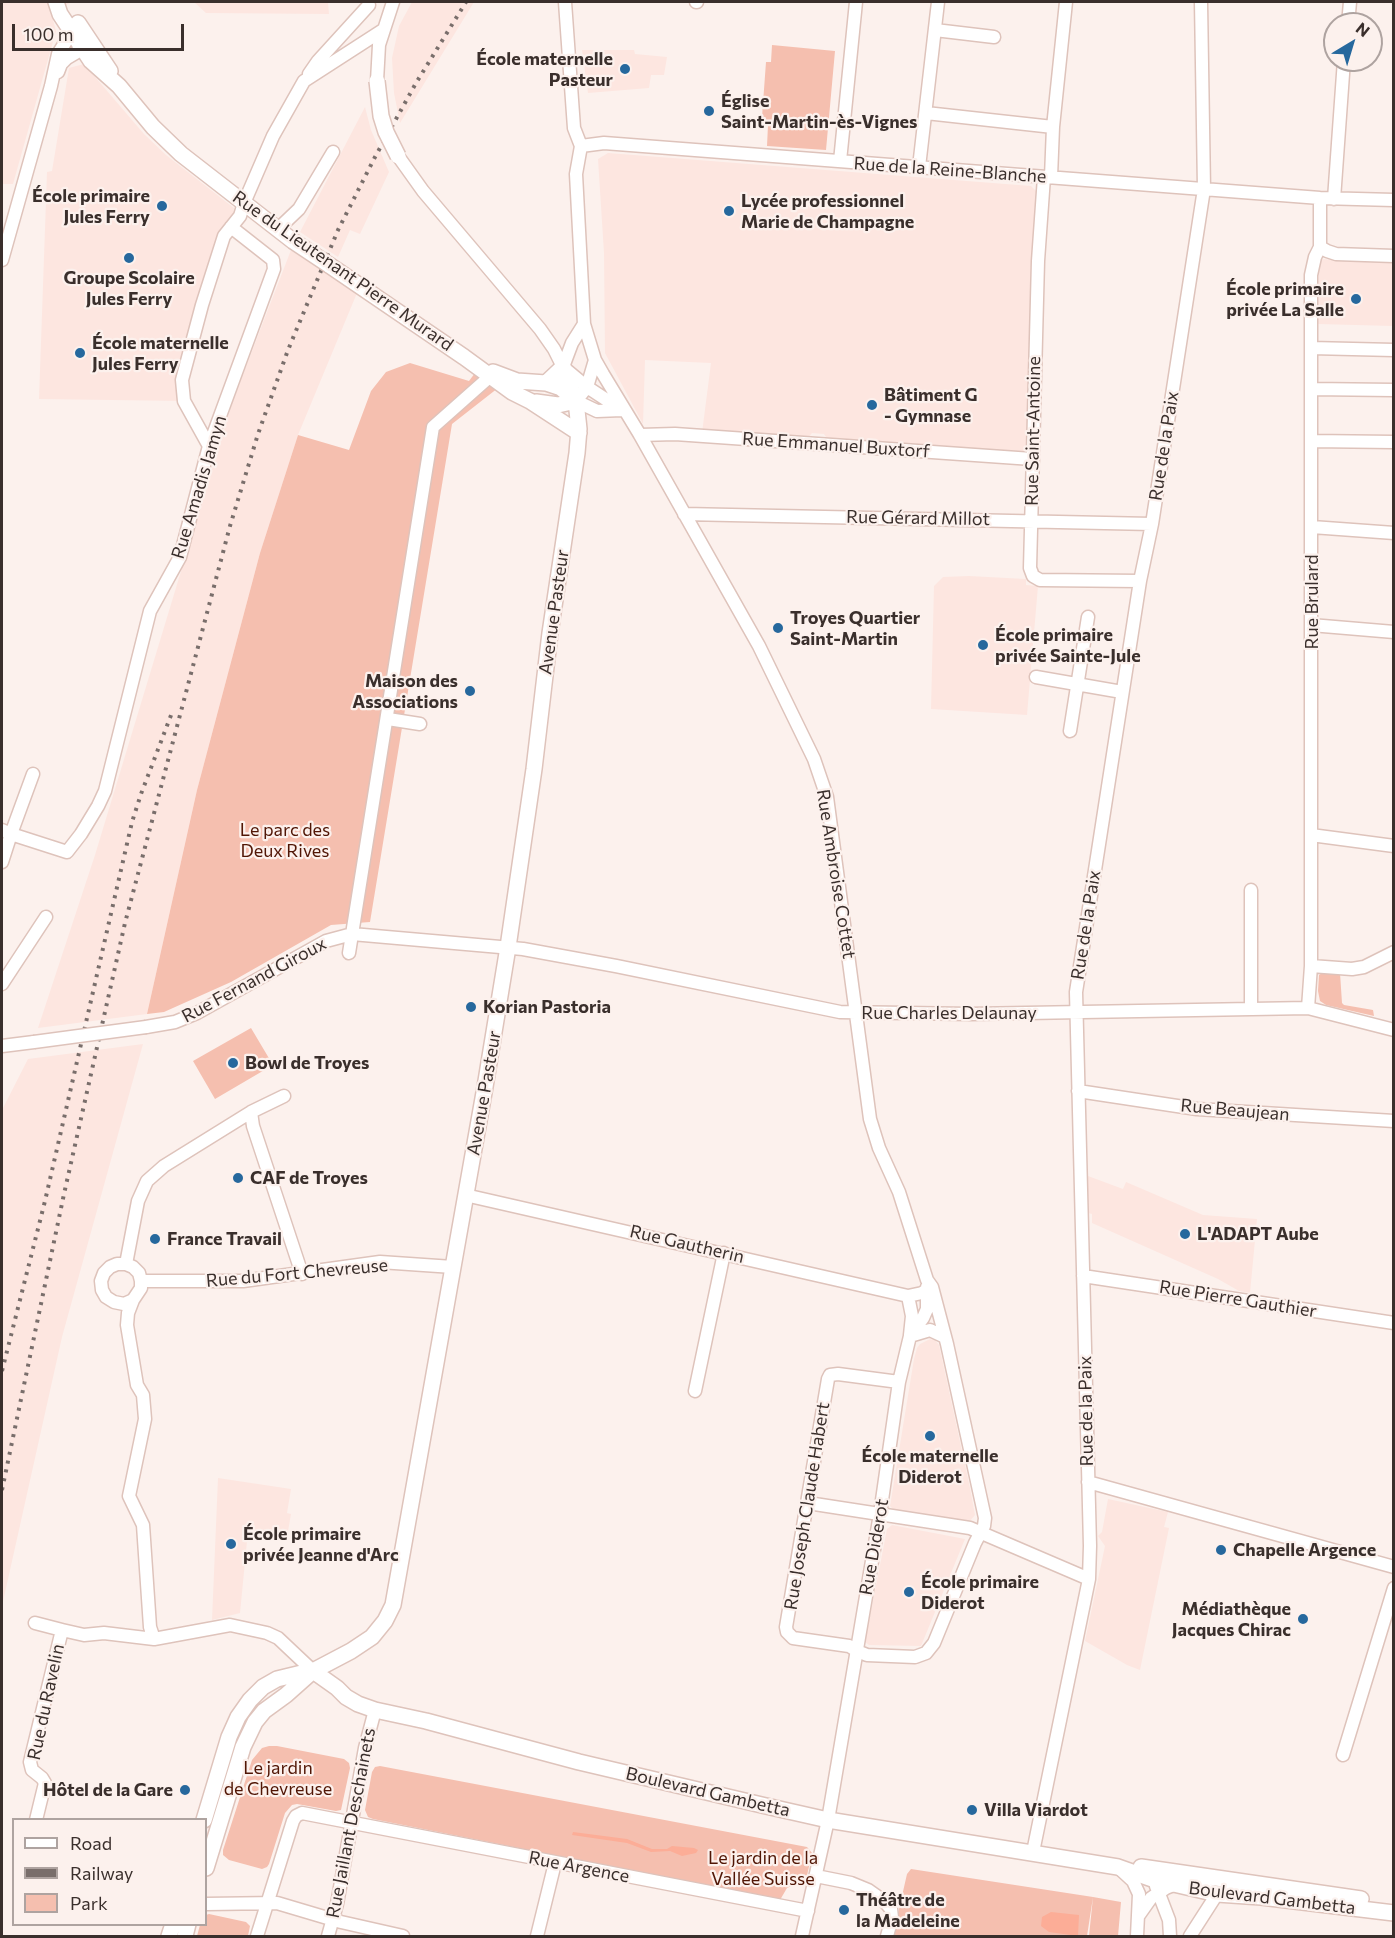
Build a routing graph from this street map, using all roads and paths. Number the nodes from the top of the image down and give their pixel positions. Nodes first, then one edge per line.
1 (58, 2) edge
2 (393, 2) edge
3 (565, 2) edge
4 (856, 2) edge
5 (938, 2) edge
6 (1066, 2) edge
7 (1201, 2) edge
8 (369, 5) dead end
9 (383, 30) junction
10 (935, 30) junction
11 (78, 31) junction
12 (994, 37) dead end
13 (87, 46) junction
14 (1343, 72) edge
15 (304, 81) junction
16 (377, 81) joint
17 (51, 86) junction
18 (926, 113) junction
19 (1053, 127) junction
20 (581, 146) junction
21 (333, 152) dead end
22 (398, 156) joint
23 (840, 161) junction
24 (919, 167) junction
25 (1047, 177) junction
26 (1204, 189) junction
27 (1320, 198) junction
28 (1334, 199) junction
29 (1394, 200) edge
30 (244, 203) junction
31 (231, 227) junction
32 (278, 229) junction
33 (1320, 247) junction
34 (2, 254) edge
35 (1394, 256) edge
36 (584, 324) junction
37 (1311, 348) junction
38 (1394, 350) edge
39 (464, 357) junction
40 (595, 360) junction
41 (563, 367) junction
42 (486, 380) dead end
43 (546, 383) junction
44 (587, 387) junction
45 (1311, 389) junction
46 (1394, 390) edge
47 (530, 401) junction
48 (576, 401) junction
49 (624, 410) junction
50 (579, 433) junction
51 (640, 435) junction
52 (1311, 441) junction
53 (1394, 442) edge
54 (209, 446) junction
55 (1032, 459) junction
56 (684, 514) junction
57 (1031, 520) junction
58 (1152, 524) junction
59 (1312, 527) junction
60 (1394, 533) edge
61 (1140, 581) junction
62 (1088, 617) dead end
63 (1311, 625) junction
64 (1394, 632) edge
65 (1036, 678) dead end
66 (1077, 684) junction
67 (1122, 692) junction
68 (388, 719) junction
69 (420, 724) dead end
70 (1070, 731) dead end
71 (33, 774) dead end
72 (6, 832) edge
73 (1311, 835) junction
74 (1394, 846) edge
75 (2, 862) edge
76 (1251, 890) dead end
77 (46, 917) dead end
78 (352, 934) junction
79 (508, 947) junction
80 (1394, 952) edge
81 (349, 953) dead end
82 (1311, 966) junction
83 (2, 984) edge
84 (1308, 1008) junction
85 (1251, 1009) junction
86 (856, 1012) junction
87 (1076, 1012) junction
88 (1394, 1030) edge
89 (2, 1046) edge
90 (1078, 1091) junction
91 (284, 1096) dead end
92 (251, 1112) junction
93 (1394, 1121) edge
94 (465, 1195) junction
95 (724, 1253) junction
96 (126, 1264) junction
97 (453, 1267) junction
98 (302, 1274) junction
99 (1083, 1276) junction
100 (141, 1281) junction
101 (929, 1286) junction
102 (908, 1296) junction
103 (133, 1300) junction
104 (114, 1302) junction
105 (1394, 1323) edge
106 (910, 1336) junction
107 (945, 1337) junction
108 (125, 1361) dead end
109 (899, 1382) junction
110 (695, 1391) dead end
111 (1088, 1482) junction
112 (808, 1503) junction
113 (880, 1514) junction
114 (981, 1532) junction
115 (1394, 1567) edge
116 (1089, 1579) junction
117 (1394, 1588) edge
118 (35, 1623) dead end
119 (62, 1630) junction
120 (154, 1639) junction
121 (857, 1652) junction
122 (313, 1671) junction
123 (375, 1710) junction
124 (1343, 1755) dead end
125 (36, 1818) edge
126 (205, 1818) edge
127 (828, 1820) junction
128 (351, 1823) junction
129 (1033, 1852) junction
130 (207, 1860) edge
131 (555, 1863) junction
132 (1118, 1867) junction
133 (816, 1876) junction
134 (1203, 1877) junction
135 (1151, 1879) junction
136 (1175, 1884) junction
137 (1217, 1894) junction
138 (267, 1903) junction
139 (1394, 1903) edge
140 (207, 1904) edge
141 (808, 1911) junction
142 (1394, 1913) edge
143 (1138, 1915) junction
144 (333, 1920) junction
145 (257, 1936) edge
146 (328, 1936) edge
147 (404, 1936) edge
148 (537, 1936) edge
149 (801, 1936) edge
150 (887, 1936) edge
151 (1137, 1936) edge
152 (1170, 1936) edge
153 (1190, 1936) edge

1 - 11 main road, Rue du Lieutenant Pierre Murard
2 - 9 street
3 - 20 street
4 - 23 street
5 - 10 street
6 - 19 street, Rue Saint-Antoine
7 - 26 street, Rue de la Paix
8 - 15 street
9 - 15 street
9 - 16 street
10 - 12 street
10 - 18 street
11 - 13 main road, Rue du Lieutenant Pierre Murard
11 - 17 street
13 - 17 street
13 - 30 main road, Rue du Lieutenant Pierre Murard
14 - 28 street
15 - 30 street
16 - 22 main road, bridge
17 - 34 street
18 - 19 street
18 - 24 street
19 - 25 street, Rue Saint-Antoine
20 - 23 street, Rue de la Reine-Blanche
20 - 36 street, Rue Ambroise Cottet
21 - 32 street
22 - 41 street
23 - 24 street, Rue de la Reine-Blanche
24 - 25 street, Rue de la Reine-Blanche
25 - 26 street, Rue de la Reine-Blanche
25 - 55 street, Rue Saint-Antoine
26 - 27 street, Rue de la Reine-Blanche
26 - 58 street, Rue de la Paix
27 - 28 street, Rue de la Reine-Blanche
27 - 33 street, Rue Brulard
28 - 29 street, Rue de la Reine-Blanche
30 - 31 street
30 - 32 main road, Rue du Lieutenant Pierre Murard
31 - 54 street
31 - 54 street, Rue Amadis Jamyn
32 - 39 main road, Rue du Lieutenant Pierre Murard, bridge
33 - 35 street
33 - 37 street, Rue Brulard
36 - 40 street, Rue Ambroise Cottet
36 - 41 street
37 - 38 street
37 - 45 street, Rue Brulard
39 - 43 main road, Rue du Lieutenant Pierre Murard
39 - 47 main road, Rue du Lieutenant Pierre Murard
40 - 44 street
40 - 49 street, Rue Ambroise Cottet
41 - 43 main road
41 - 44 street
41 - 48 main road, Avenue Pasteur
42 - 68 street
43 - 48 main road, Rue du Lieutenant Pierre Murard
44 - 48 street
44 - 49 street
45 - 46 street
45 - 52 street, Rue Brulard
47 - 48 main road, Rue du Lieutenant Pierre Murard
47 - 50 main road, Rue du Lieutenant Pierre Murard
48 - 49 street
48 - 50 main road, Avenue Pasteur
49 - 51 street, Rue Ambroise Cottet
50 - 79 main road, Avenue Pasteur
51 - 55 street, Rue Emmanuel Buxtorf
51 - 56 street, Rue Ambroise Cottet
52 - 53 street
52 - 59 street, Rue Brulard
54 - 72 street, Rue Amadis Jamyn
55 - 57 street, Rue Saint-Antoine
56 - 57 street, Rue Gérard Millot
56 - 86 street, Rue Ambroise Cottet
57 - 58 street, Rue Gérard Millot
57 - 61 street, Rue Saint-Antoine
58 - 61 street, Rue de la Paix
59 - 60 street
59 - 63 street, Rue Brulard
61 - 67 street, Rue de la Paix
62 - 66 street
63 - 64 street
63 - 73 street, Rue Brulard
65 - 66 street
66 - 67 street
66 - 70 street
67 - 87 street, Rue de la Paix
68 - 69 street
68 - 78 street
71 - 72 street
72 - 75 street
73 - 74 street
73 - 82 street, Rue Brulard
76 - 85 street
77 - 83 street
78 - 79 street, Rue Fernand Giroux
78 - 81 street
78 - 89 street, Rue Fernand Giroux, bridge
79 - 86 street, Rue Charles Delaunay
79 - 94 main road, Avenue Pasteur
80 - 82 street
82 - 84 street, Rue Brulard
84 - 85 street, Rue Charles Delaunay
84 - 88 street, Rue Charles Delaunay
85 - 87 street, Rue Charles Delaunay
86 - 87 street, Rue Charles Delaunay
86 - 101 street, Rue Ambroise Cottet
87 - 90 street, Rue de la Paix
90 - 93 street, Rue Beaujean
90 - 99 street, Rue de la Paix
91 - 92 street
92 - 96 street
92 - 98 street
94 - 95 street, Rue Gautherin
94 - 97 main road, Avenue Pasteur
95 - 102 street, Rue Gautherin
95 - 110 street
96 - 100 street
96 - 104 street
97 - 98 street, Rue du Fort Chevreuse
97 - 122 main road, Avenue Pasteur
98 - 100 street, Rue du Fort Chevreuse
99 - 105 street, Rue Pierre Gauthier
99 - 111 street, Rue de la Paix
100 - 103 street
101 - 102 street, Rue Gautherin
101 - 106 street, Rue Diderot
101 - 107 street, Rue Ambroise Cottet
102 - 106 street
103 - 104 street
103 - 120 street
104 - 108 street
106 - 107 street
106 - 109 street, Rue Diderot
107 - 114 street, Rue Ambroise Cottet
109 - 112 street, Rue Joseph Claude Habert
109 - 113 street, Rue Diderot
111 - 115 street
111 - 116 street, Rue de la Paix
112 - 113 street
112 - 121 street, Rue Joseph Claude Habert
113 - 114 street
113 - 121 street, Rue Diderot
114 - 116 street
114 - 121 street, Rue Ambroise Cottet
116 - 129 street, Rue de la Paix
117 - 124 street
118 - 119 street
119 - 120 street, Rue du Ravelin
119 - 125 street, Rue du Ravelin
120 - 122 street, Rue du Ravelin
121 - 127 street, Rue Diderot
122 - 123 main road, Boulevard Gambetta
122 - 126 main road
122 - 130 main road
123 - 127 main road, Boulevard Gambetta
123 - 128 street, Rue Jaillant Deschainets
127 - 129 main road, Boulevard Gambetta
127 - 133 street, Rue Diderot
128 - 131 street, Rue Argence
128 - 138 street, Rue Argence
128 - 144 street, Rue Jaillant Deschainets
129 - 132 main road, Boulevard Gambetta
131 - 141 street, Rue Argence
131 - 148 street
132 - 135 main road, Boulevard Gambetta
132 - 143 street
133 - 141 street, Rue Diderot
133 - 150 street
134 - 135 main road, Boulevard Gambetta
134 - 136 street
134 - 139 main road, Boulevard Gambetta
135 - 136 main road, Boulevard Gambetta
135 - 143 street
135 - 152 street
136 - 137 main road, Boulevard Gambetta
137 - 142 main road, Boulevard Gambetta
137 - 153 street
138 - 140 street
138 - 144 street
138 - 145 street
141 - 149 street, Rue Diderot
143 - 151 street
144 - 146 street, Rue Jaillant Deschainets
144 - 147 street

